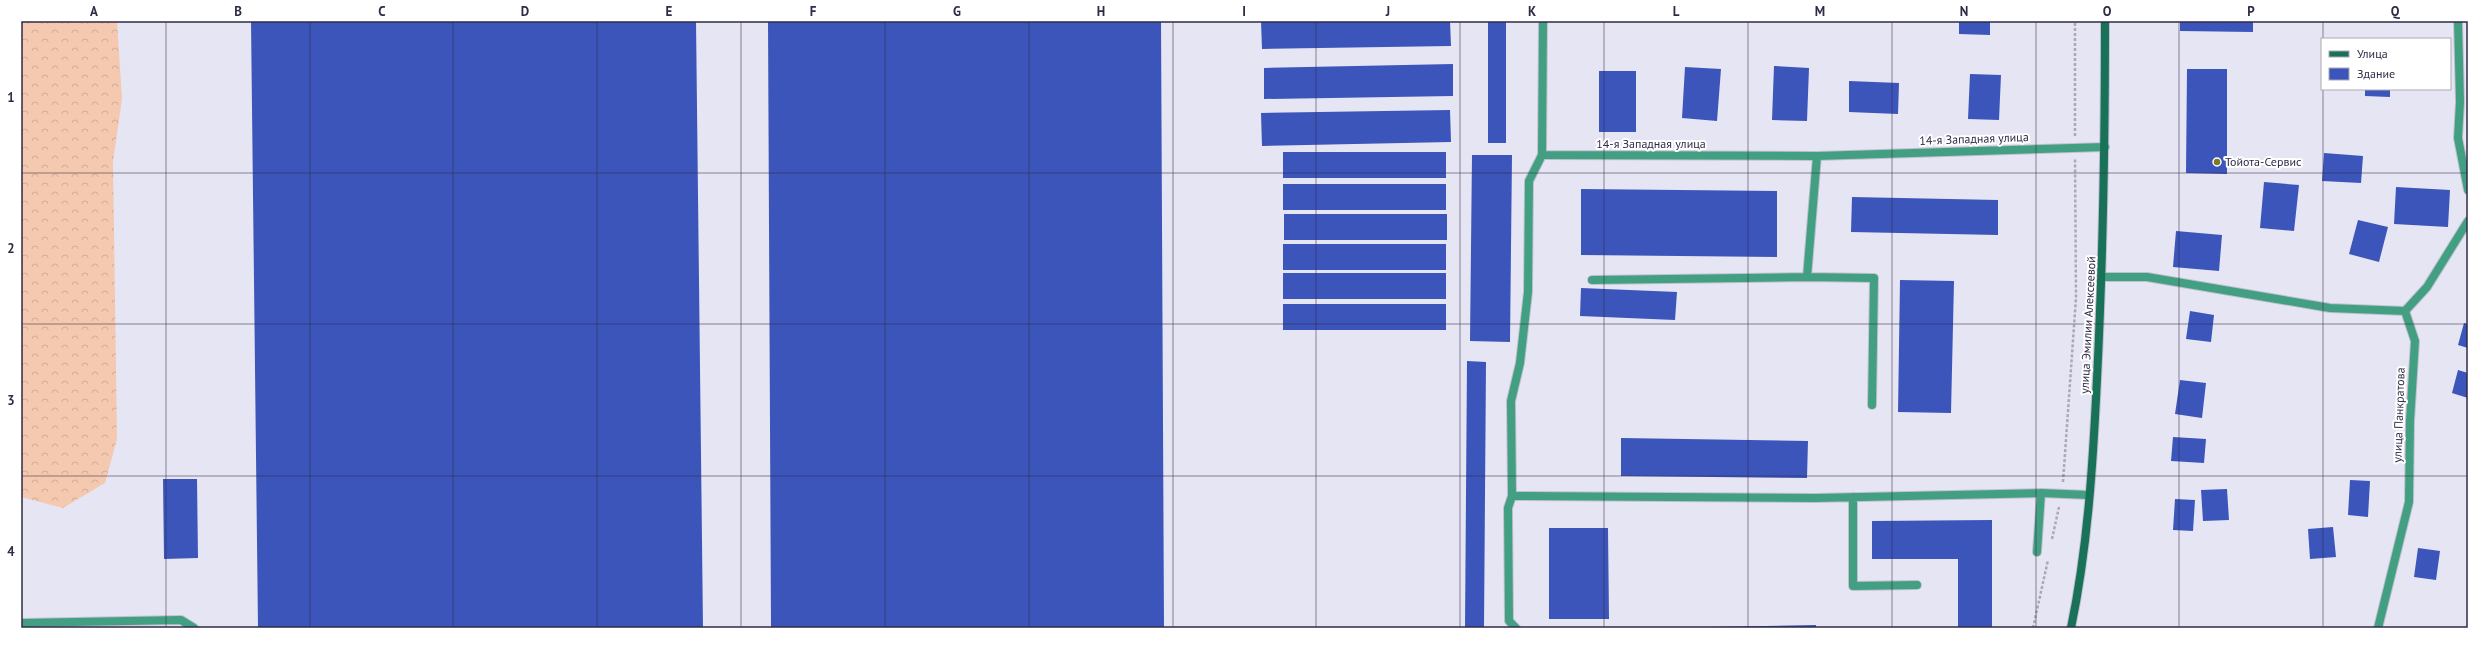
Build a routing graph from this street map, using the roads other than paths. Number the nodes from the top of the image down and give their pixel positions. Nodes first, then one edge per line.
1 (1543, 21) edge
2 (2105, 21) edge
3 (2458, 21) edge
4 (2105, 147) junction
5 (1542, 155) junction
6 (1817, 156) junction
7 (2468, 190) edge
8 (2468, 221) edge
9 (1806, 277) junction
10 (2102, 277) junction
11 (1592, 280) dead end
12 (2405, 311) junction
13 (1872, 406) dead end
14 (2041, 493) junction
15 (2090, 495) junction
16 (1512, 496) junction
17 (1853, 497) junction
18 (2037, 552) dead end
19 (1917, 585) dead end
20 (21, 623) edge
21 (194, 628) edge
22 (1516, 628) edge
23 (2071, 628) edge
24 (2378, 628) edge

1 - 5 street
2 - 4 street, улица Эмилии Алексеевой
3 - 7 street
4 - 6 street, 14-я Западная улица
4 - 10 street, улица Эмилии Алексеевой
5 - 6 street, 14-я Западная улица
5 - 16 street
6 - 9 street
8 - 12 street
9 - 11 street
9 - 13 street
10 - 12 street
10 - 15 street, улица Эмилии Алексеевой
12 - 24 street, улица Панкратова
14 - 15 street
14 - 17 street
14 - 18 street
15 - 23 street, улица Эмилии Алексеевой
16 - 17 street
16 - 22 street
17 - 19 street
20 - 21 street

